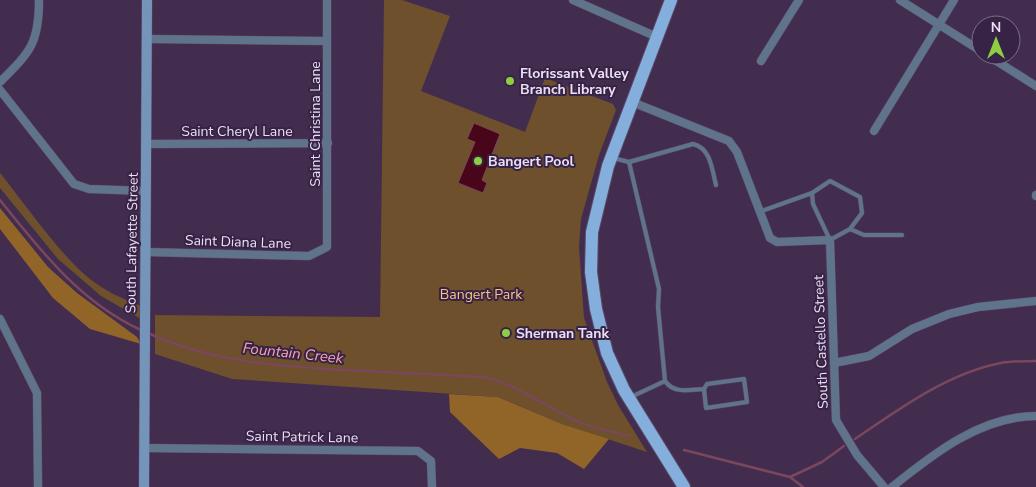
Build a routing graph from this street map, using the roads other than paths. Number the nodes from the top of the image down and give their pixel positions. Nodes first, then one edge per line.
1 (39, 0) edge
2 (147, 0) edge
3 (327, 0) edge
4 (573, 0) edge
5 (671, 0) edge
6 (799, 0) edge
7 (900, 0) edge
8 (954, 0) edge
9 (939, 25) junction
10 (657, 37) junction
11 (148, 39) junction
12 (326, 42) junction
13 (971, 45) edge
14 (761, 61) dead end
15 (1003, 65) edge
16 (0, 82) edge
17 (1036, 86) edge
18 (0, 90) edge
19 (632, 102) junction
20 (874, 131) dead end
21 (328, 143) junction
22 (146, 144) junction
23 (611, 158) junction
24 (629, 162) junction
25 (716, 185) dead end
26 (146, 190) junction
27 (812, 193) junction
28 (759, 212) junction
29 (850, 229) junction
30 (902, 235) dead end
31 (830, 240) junction
32 (327, 247) joint
33 (146, 252) junction
34 (1036, 300) edge
35 (0, 319) edge
36 (834, 362) junction
37 (666, 381) junction
38 (704, 389) junction
39 (629, 398) junction
40 (1036, 416) edge
41 (144, 448) junction
42 (38, 487) edge
43 (144, 487) edge
44 (432, 487) edge
45 (684, 487) edge
46 (884, 487) edge
47 (892, 487) edge

1 - 16 street
2 - 11 street, South Lafayette Street
3 - 12 street, Saint Christina Lane
4 - 10 street
5 - 10 main road
6 - 14 street
7 - 9 street
8 - 9 street
9 - 13 street
9 - 20 street
10 - 19 main road
11 - 12 street
11 - 22 street, South Lafayette Street
12 - 21 street, Saint Christina Lane
15 - 17 street
18 - 26 street
19 - 23 main road
19 - 28 street
21 - 22 street, Saint Cheryl Lane
21 - 32 street, Saint Christina Lane
22 - 26 street, South Lafayette Street
23 - 24 lane
23 - 39 main road
24 - 25 lane
24 - 37 lane
26 - 33 street, South Lafayette Street
27 - 28 lane
27 - 29 lane
27 - 31 lane
28 - 31 street
29 - 30 lane
29 - 31 lane
31 - 36 street, South Castello Street
32 - 33 street, Saint Diana Lane
33 - 41 street, South Lafayette Street
34 - 36 street
35 - 42 street
36 - 46 street, South Castello Street
37 - 38 lane
37 - 39 lane
38 - 38 lane
39 - 45 main road
40 - 47 street
41 - 43 street, South Lafayette Street
41 - 44 street, Saint Patrick Lane

